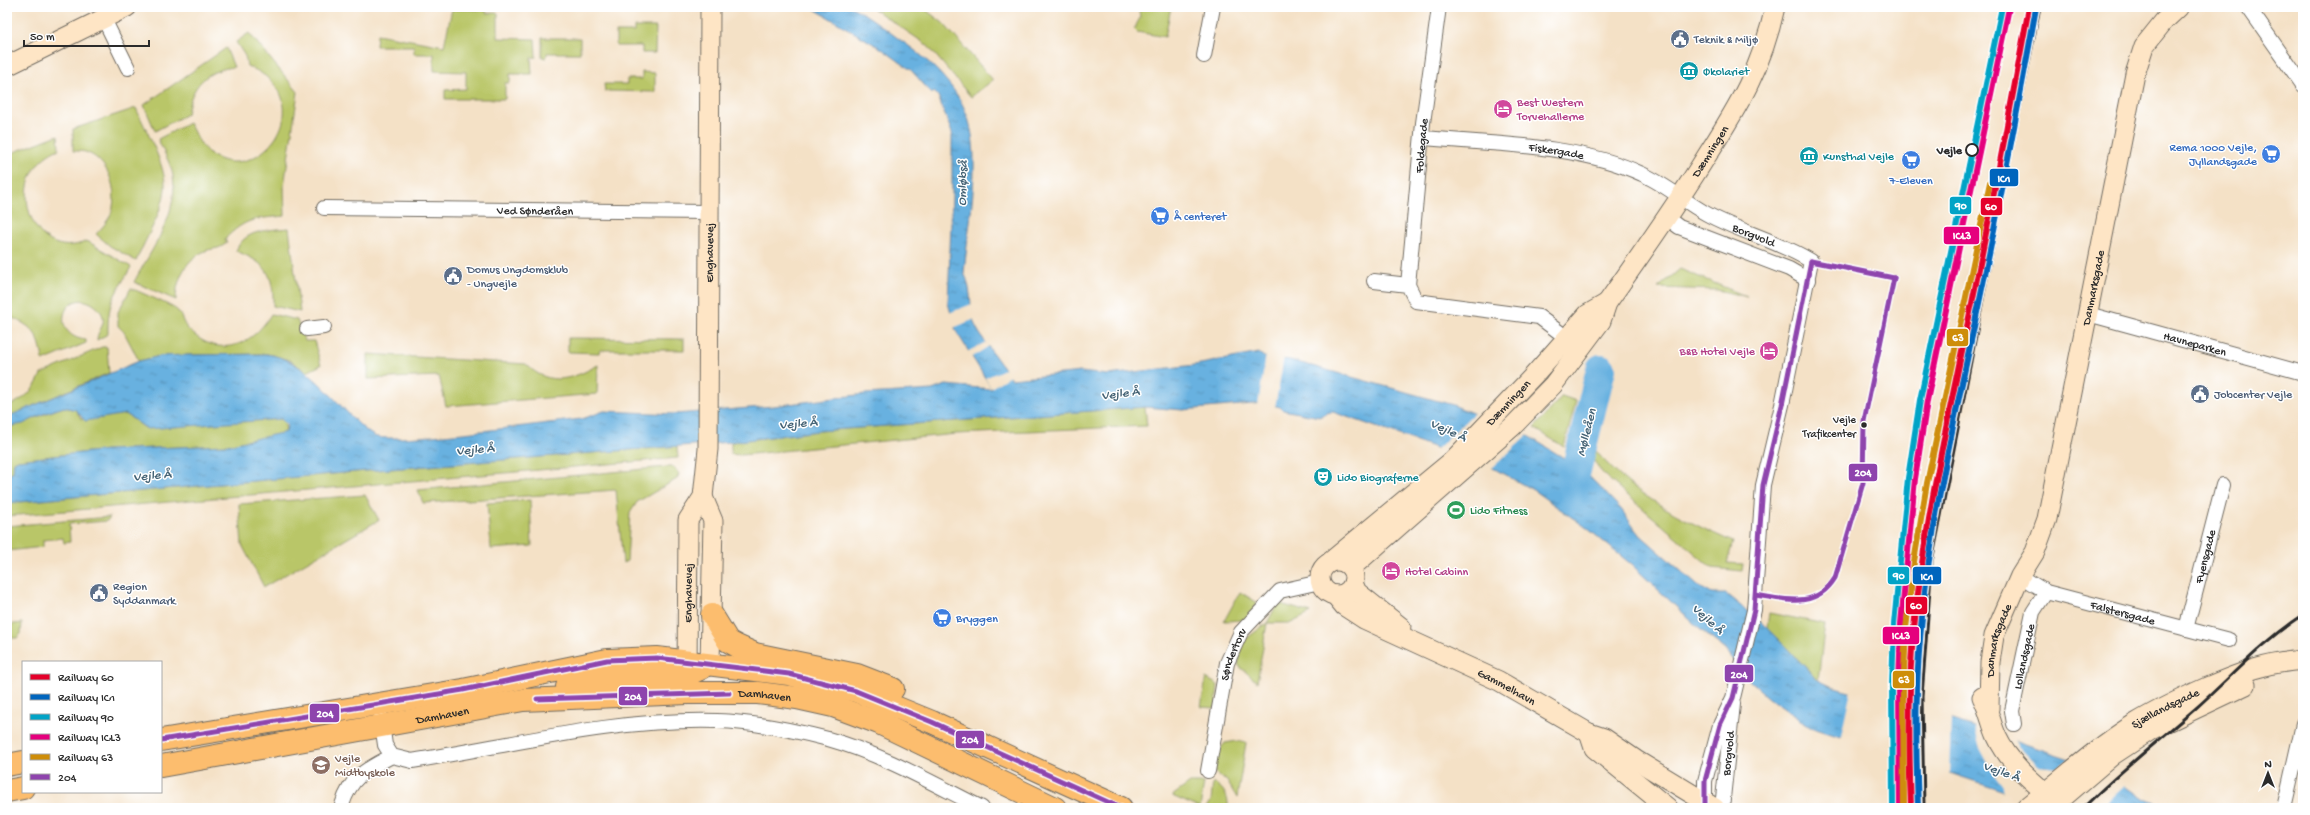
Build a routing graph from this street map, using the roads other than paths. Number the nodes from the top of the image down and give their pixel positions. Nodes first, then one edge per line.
1 (127, 7) edge
2 (710, 7) edge
3 (1213, 7) edge
4 (1439, 7) edge
5 (1775, 7) edge
6 (2179, 7) edge
7 (2248, 7) edge
8 (104, 19) junction
9 (1204, 56) dead end
10 (7, 66) edge
11 (128, 68) dead end
12 (2303, 85) edge
13 (1423, 138) junction
14 (1681, 197) junction
15 (324, 208) dead end
16 (708, 212) junction
17 (1667, 218) junction
18 (1808, 280) junction
19 (1374, 281) dead end
20 (1408, 285) junction
21 (1607, 303) junction
22 (2088, 314) junction
23 (324, 327) dead end
24 (307, 329) dead end
25 (1567, 338) junction
26 (2303, 373) edge
27 (1461, 462) junction
28 (2223, 485) dead end
29 (703, 497) junction
30 (1331, 561) junction
31 (1352, 576) junction
32 (2020, 576) junction
33 (1320, 582) junction
34 (2046, 592) junction
35 (1335, 595) junction
36 (712, 615) junction
37 (2186, 629) junction
38 (2229, 640) dead end
39 (1422, 645) junction
40 (2303, 662) edge
41 (710, 664) junction
42 (687, 677) junction
43 (378, 704) junction
44 (2014, 724) dead end
45 (2303, 724) edge
46 (383, 726) junction
47 (1589, 733) junction
48 (162, 740) edge
49 (993, 749) junction
50 (392, 756) junction
51 (22, 762) edge
52 (7, 765) edge
53 (162, 766) edge
54 (1208, 771) dead end
55 (22, 788) edge
56 (7, 791) edge
57 (1026, 799) edge
58 (2051, 801) edge
59 (342, 805) dead end
60 (1712, 807) edge
61 (2027, 807) edge
62 (982, 808) edge
63 (1055, 808) edge
64 (1121, 808) edge
65 (1668, 808) edge
66 (2284, 808) edge

1 - 8 street
2 - 16 street, Enghavevej
3 - 9 street
4 - 13 street, Foldegade
5 - 14 street, Dæmningen
6 - 22 street, Danmarksgade
7 - 12 street
8 - 10 street
8 - 11 street
13 - 14 street, Fiskergade
13 - 20 street, Foldegade
14 - 17 street, Dæmningen
14 - 18 street, Borgvold
15 - 16 street, Ved Sønderåen
16 - 29 street, Enghavevej
17 - 18 street, Borgvold
17 - 21 street, Dæmningen
18 - 60 street, Borgvold
19 - 20 street
20 - 25 street
21 - 25 street, Dæmningen
21 - 27 street, Dæmningen
22 - 26 street, Havneparken
22 - 32 street, Danmarksgade
23 - 24 street
25 - 27 street, Dæmningen
27 - 30 street, Dæmningen
27 - 31 street, Dæmningen
28 - 37 street, Fyensgade
29 - 36 street, Enghavevej
29 - 42 street, Enghavevej
30 - 31 street
30 - 33 street
31 - 35 street
31 - 39 street, Gammelhavn
32 - 34 street, Falstersgade
32 - 58 street, Danmarksgade
33 - 35 street
33 - 54 street, Søndertorv
34 - 37 street, Falstersgade
34 - 44 street, Lollandsgade
35 - 39 street, Gammelhavn
36 - 41 street, Enghavevej
36 - 49 main road
37 - 38 street, Falstersgade
39 - 47 street, Gammelhavn
40 - 58 street, Sjællandsgade
40 - 58 street, Sjællandsgade
41 - 42 main road, Damhaven
41 - 49 main road, Damhaven
42 - 43 main road, Damhaven
42 - 46 main road, Damhaven
42 - 57 main road, Damhaven
43 - 46 street
43 - 48 main road, Damhaven
45 - 66 street
46 - 50 street
46 - 53 main road, Damhaven
47 - 60 street, Gammelhavn
47 - 65 street
49 - 64 main road, Damhaven
50 - 59 street
50 - 62 street
51 - 52 main road
55 - 56 main road
57 - 63 main road, Damhaven
58 - 61 street

